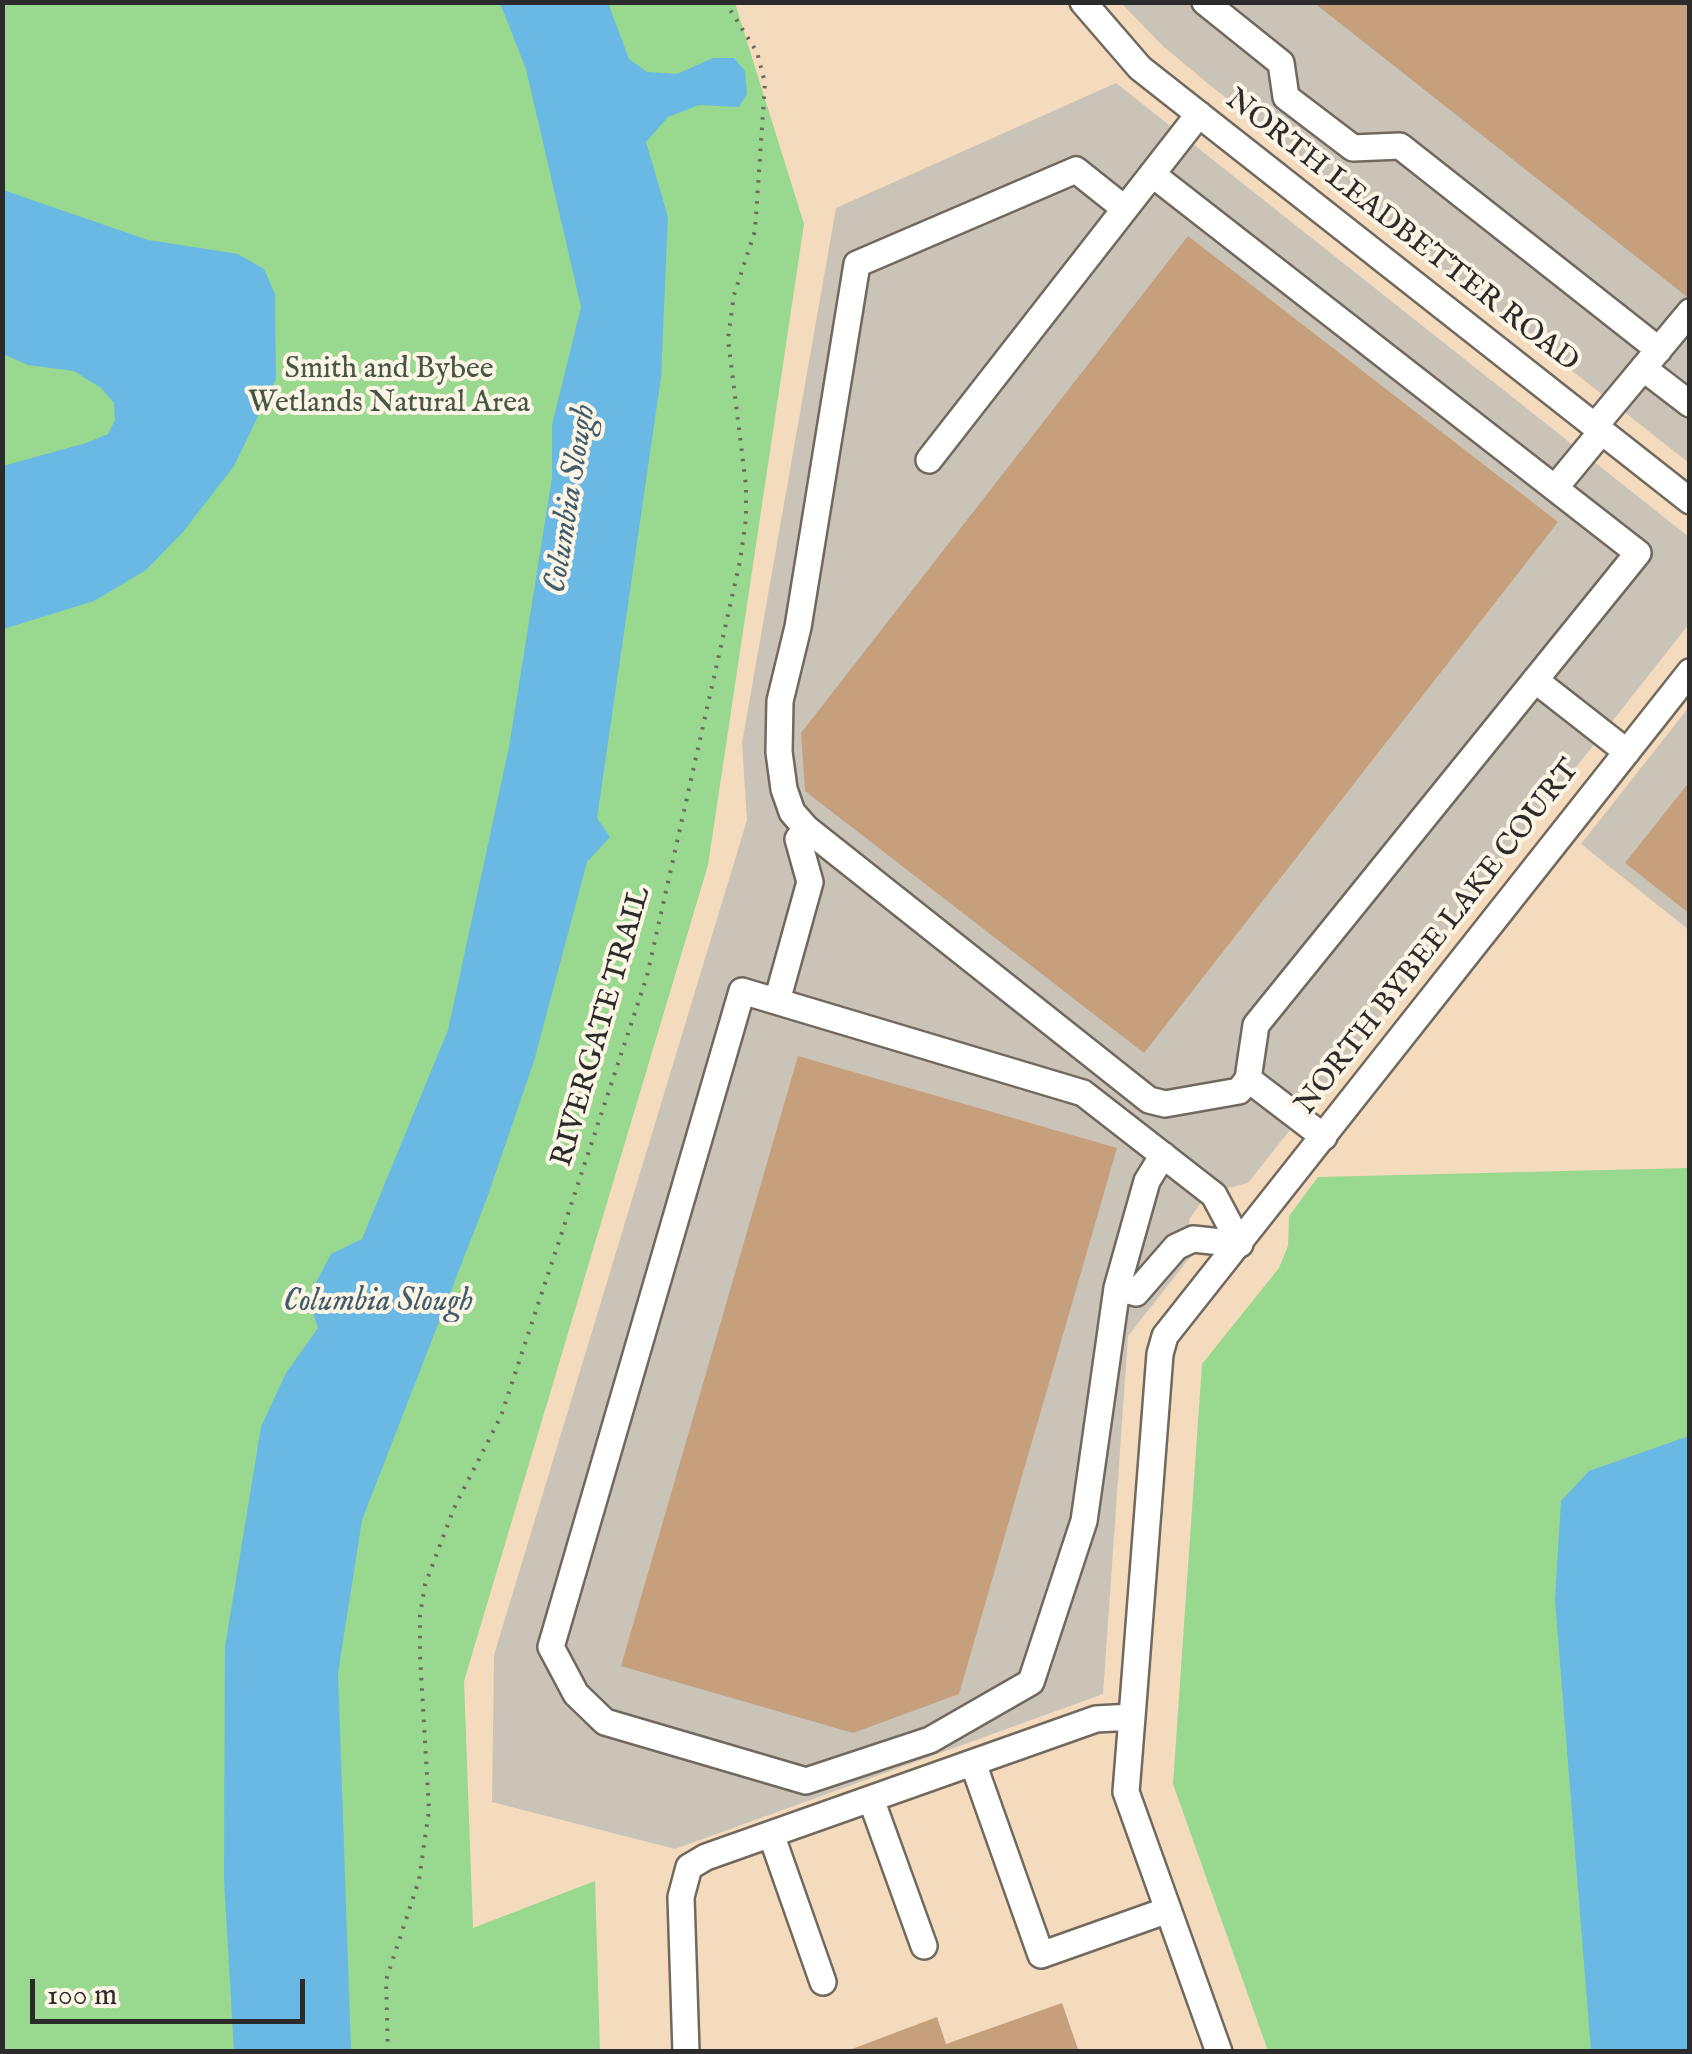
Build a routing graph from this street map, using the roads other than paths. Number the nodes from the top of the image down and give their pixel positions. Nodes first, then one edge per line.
1 (1205, 2) edge
2 (1090, 5) edge
3 (1199, 114) junction
4 (1152, 174) junction
5 (1125, 209) junction
6 (1690, 312) edge
7 (1651, 359) junction
8 (1690, 404) edge
9 (1599, 429) junction
10 (929, 460) dead end
11 (1555, 488) junction
12 (1690, 500) edge
13 (1690, 672) edge
14 (1535, 680) junction
15 (1626, 752) junction
16 (806, 828) junction
17 (776, 1001) junction
18 (1248, 1079) junction
19 (1324, 1138) junction
20 (1163, 1155) junction
21 (1240, 1244) junction
22 (1117, 1288) junction
23 (1132, 1717) junction
24 (972, 1763) junction
25 (871, 1798) junction
26 (772, 1834) junction
27 (1168, 1910) junction
28 (924, 1946) dead end
29 (824, 1982) dead end
30 (686, 2052) edge
31 (1219, 2052) edge

1 - 7 street
2 - 3 street, NORTH LEADBETTER ROAD
3 - 4 street
3 - 9 street, NORTH LEADBETTER ROAD
4 - 5 street
4 - 11 street
5 - 10 street
5 - 16 street
6 - 7 street
7 - 8 street
7 - 9 street
9 - 11 street
9 - 12 street, NORTH LEADBETTER ROAD
11 - 14 street
13 - 15 street, NORTH BYBEE LAKE COURT
14 - 15 street
14 - 18 street
15 - 19 street, NORTH BYBEE LAKE COURT
16 - 17 street
16 - 18 street
17 - 20 street
17 - 22 street
18 - 19 street
19 - 21 street, NORTH BYBEE LAKE COURT
20 - 21 street
20 - 22 street
21 - 22 street
21 - 23 street, NORTH BYBEE LAKE COURT
23 - 24 street
23 - 27 street, NORTH BYBEE LAKE COURT
24 - 25 street
24 - 27 street
25 - 26 street
25 - 28 street
26 - 29 street
26 - 30 street
27 - 31 street, NORTH BYBEE LAKE COURT

